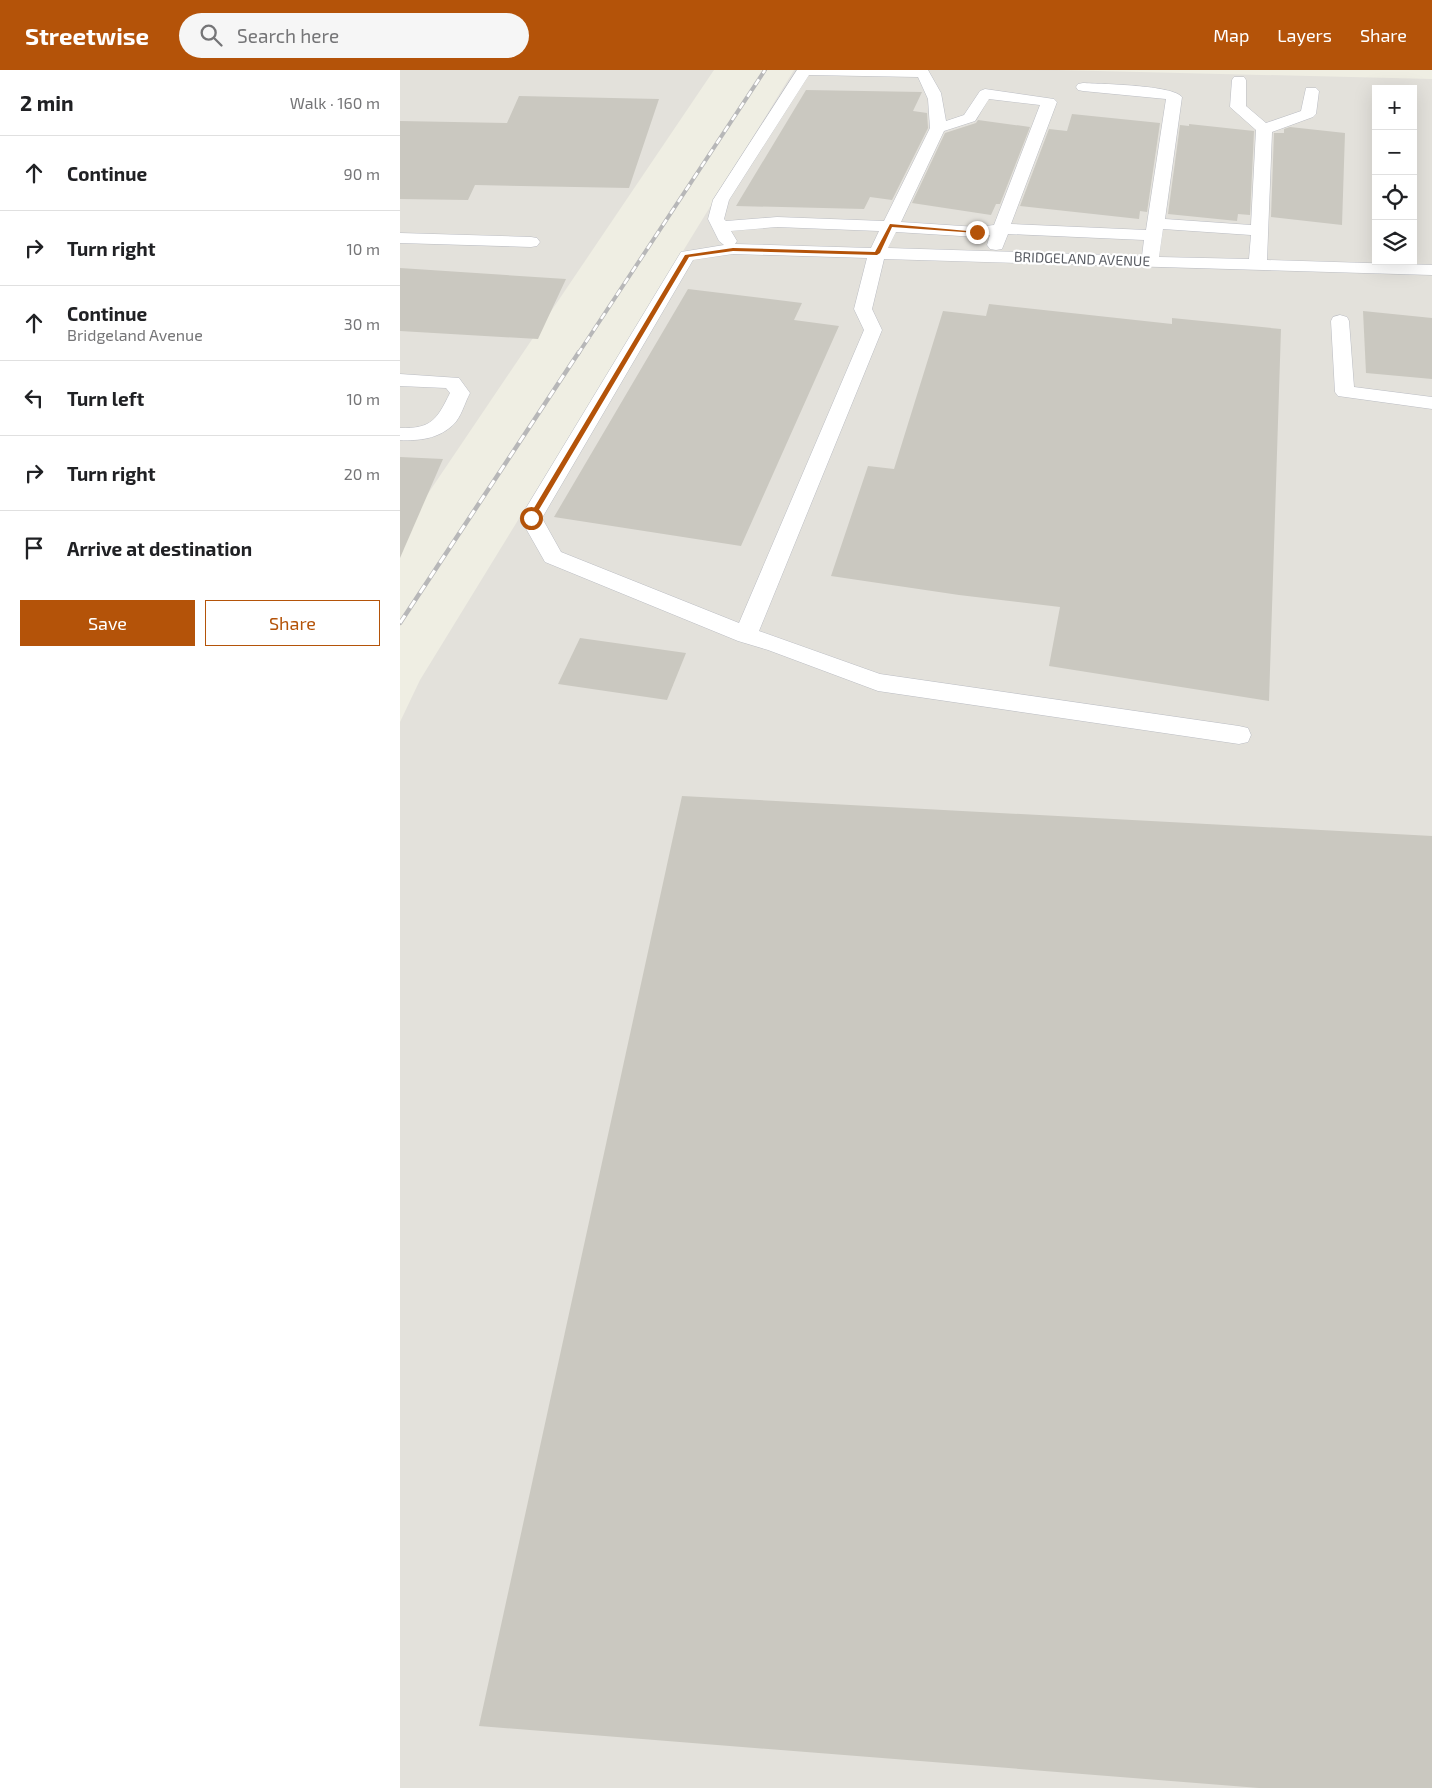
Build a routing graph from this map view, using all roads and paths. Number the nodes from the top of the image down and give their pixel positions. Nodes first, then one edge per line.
1 (1239, 80) dead end
2 (1083, 87) dead end
3 (1311, 91) dead end
4 (938, 128) junction
5 (1264, 129) junction
6 (890, 226) junction
7 (721, 227) junction
8 (1002, 229) junction
9 (1154, 229) junction
10 (1259, 231) junction
11 (400, 238) edge
12 (530, 242) dead end
13 (733, 249) junction
14 (877, 253) junction
15 (992, 256) junction
16 (1150, 261) junction
17 (1258, 265) junction
18 (1432, 270) edge
19 (1340, 321) dead end
20 (400, 380) edge
21 (1432, 402) edge
22 (400, 434) edge
23 (746, 635) junction
24 (1239, 735) dead end

1 - 5 street
2 - 9 street
3 - 5 street
4 - 6 street
4 - 7 street
4 - 8 street
5 - 10 street
6 - 7 street
6 - 8 street
6 - 14 street
7 - 13 street
8 - 9 street
8 - 15 street
9 - 10 street
9 - 16 street
10 - 17 street
11 - 12 street
13 - 14 street, BRIDGELAND AVENUE
13 - 23 street, BRIDGELAND AVENUE
14 - 15 street, BRIDGELAND AVENUE
14 - 23 street
15 - 16 street, BRIDGELAND AVENUE
16 - 17 street, BRIDGELAND AVENUE
17 - 18 street, BRIDGELAND AVENUE
19 - 21 street
20 - 22 street
23 - 24 street

